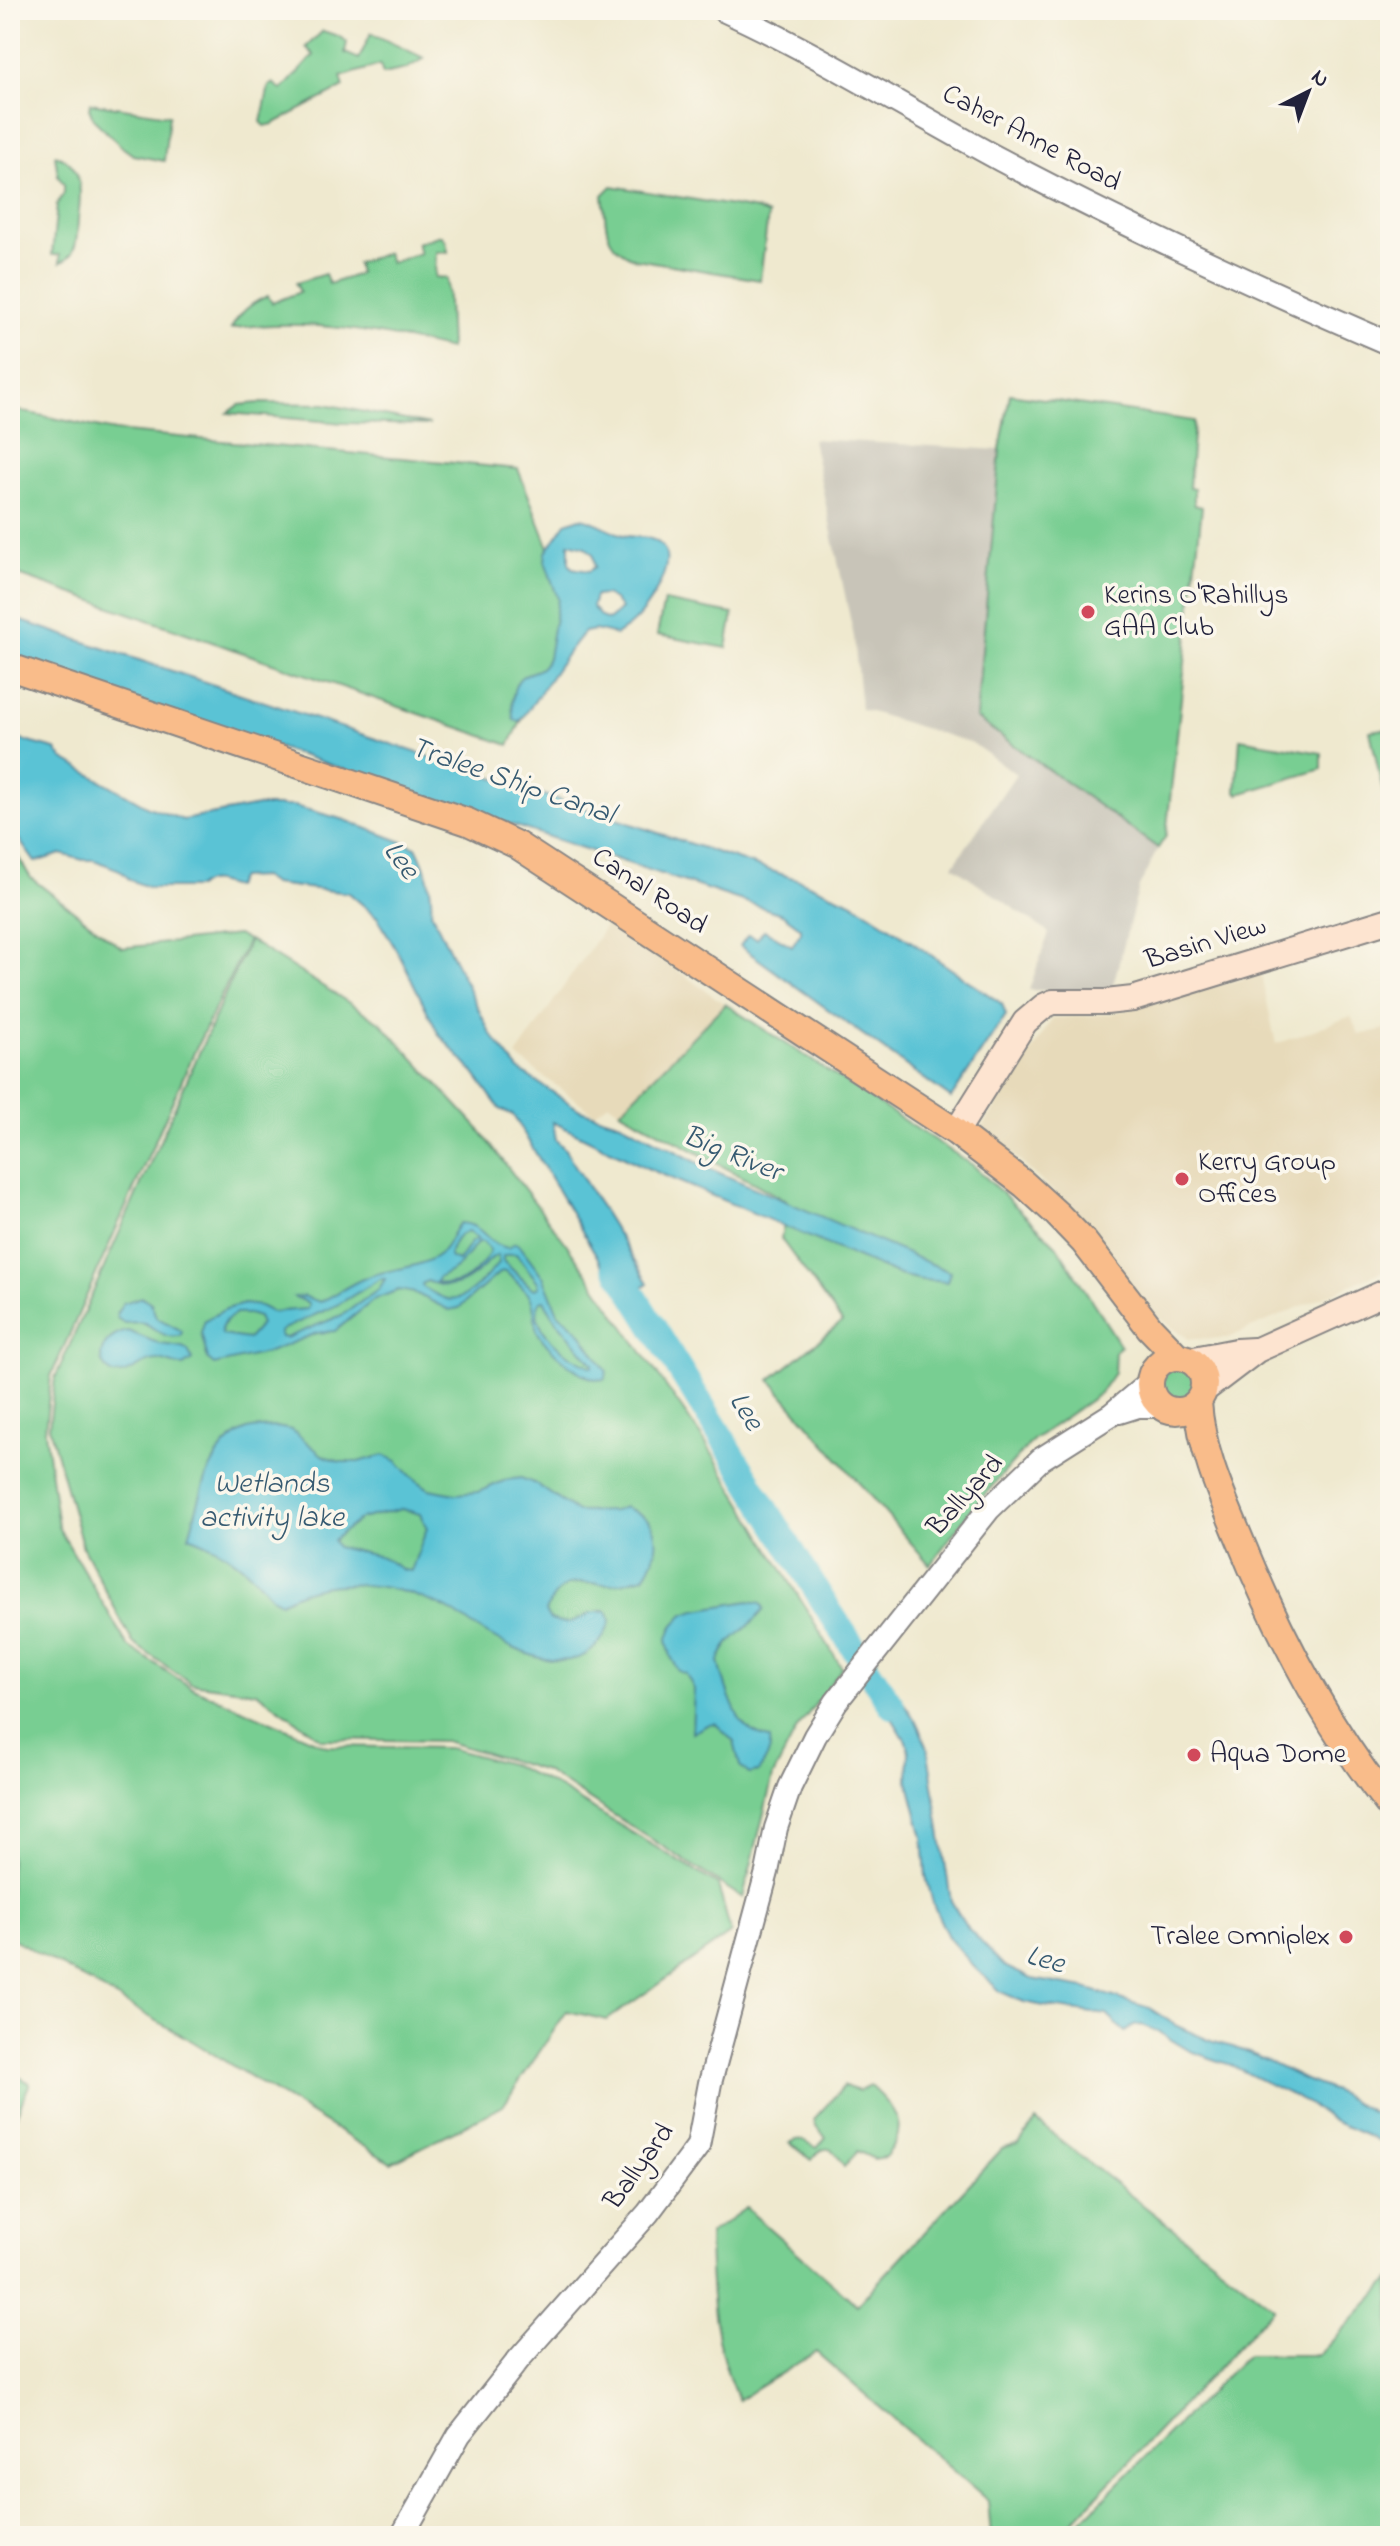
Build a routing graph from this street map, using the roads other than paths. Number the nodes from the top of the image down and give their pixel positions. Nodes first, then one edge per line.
1 (723, 10) edge
2 (1390, 344) edge
3 (10, 667) edge
4 (1390, 920) edge
5 (956, 1132) junction
6 (1390, 1290) edge
7 (1124, 1297) junction
8 (1257, 1350) junction
9 (1184, 1359) junction
10 (1151, 1378) junction
11 (1200, 1396) junction
12 (1167, 1408) junction
13 (1112, 1414) junction
14 (1213, 1471) junction
15 (1390, 1806) edge
16 (402, 2536) edge

1 - 2 street, Caher Anne Road
3 - 5 main road, Canal Road
4 - 5 main road, Basin View
5 - 7 main road, Canal Road
6 - 8 main road
7 - 9 main road
7 - 10 main road
8 - 9 main road
8 - 11 main road
9 - 10 main road
9 - 11 main road
10 - 12 main road
10 - 13 street
11 - 12 main road
11 - 14 main road
12 - 13 street
12 - 14 main road
13 - 16 street, Ballyard
14 - 15 main road

